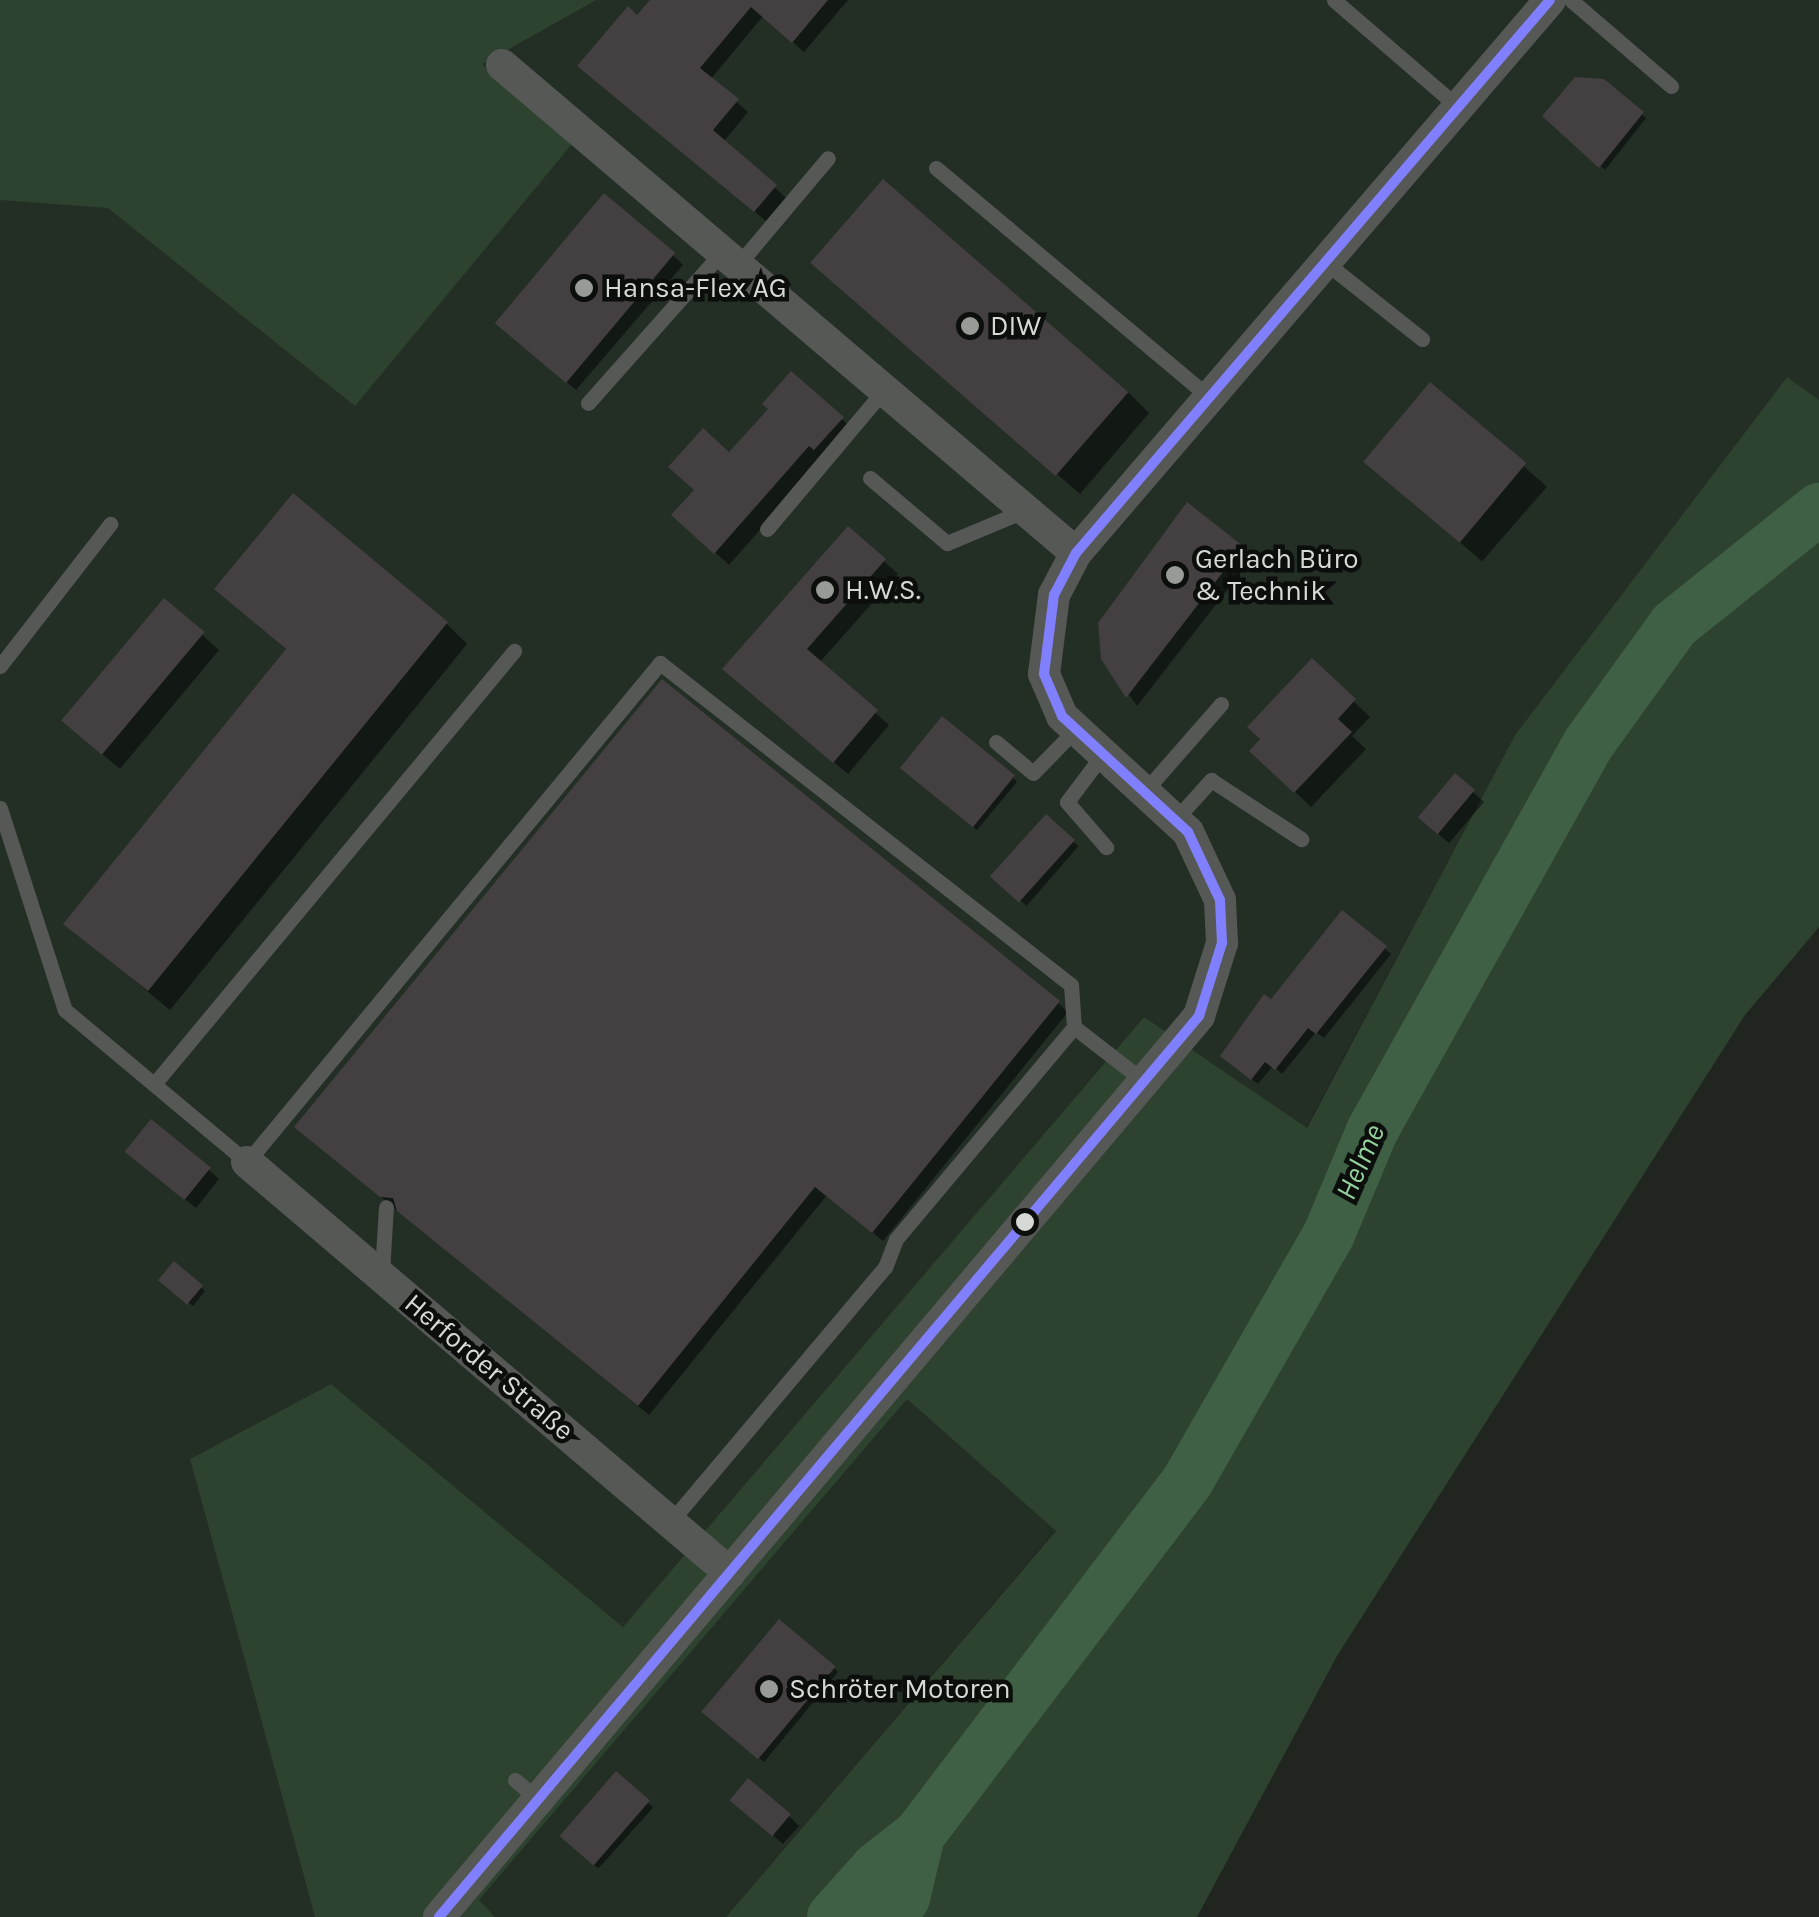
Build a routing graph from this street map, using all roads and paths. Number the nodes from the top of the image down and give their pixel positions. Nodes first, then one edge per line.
1 (1334, 0) edge
2 (1550, 0) edge
3 (1571, 0) edge
4 (502, 64) dead end
5 (1671, 86) dead end
6 (1458, 106) junction
7 (828, 158) dead end
8 (936, 168) dead end
9 (729, 259) junction
10 (1325, 262) junction
11 (1422, 339) dead end
12 (884, 390) junction
13 (1209, 397) junction
14 (588, 403) dead end
15 (870, 478) dead end
16 (1026, 510) junction
17 (110, 524) dead end
18 (767, 529) dead end
19 (1076, 553) junction
20 (514, 651) dead end
21 (0, 666) edge
22 (1222, 704) dead end
23 (1076, 729) junction
24 (996, 742) dead end
25 (1104, 754) junction
26 (1144, 792) junction
27 (0, 808) edge
28 (1175, 820) junction
29 (1301, 839) dead end
30 (1106, 847) dead end
31 (1074, 1027) junction
32 (1145, 1082) junction
33 (154, 1083) junction
34 (247, 1162) junction
35 (386, 1207) dead end
36 (381, 1276) junction
37 (670, 1522) junction
38 (730, 1573) junction
39 (439, 1917) edge

1 - 6 lane
2 - 6 street
3 - 5 lane
4 - 9 street
6 - 10 street
7 - 9 lane
8 - 13 lane
9 - 12 street
9 - 14 lane
10 - 11 lane
10 - 13 street
12 - 16 street
12 - 18 lane
13 - 19 street
15 - 16 lane
16 - 19 street
17 - 21 lane
19 - 23 street
20 - 33 lane
22 - 26 lane
23 - 24 lane
23 - 25 street
25 - 26 street
25 - 30 lane
26 - 28 street
27 - 33 lane
28 - 29 lane
28 - 32 street
31 - 32 lane
31 - 34 lane
31 - 37 lane
32 - 38 street
33 - 34 lane
34 - 36 street, Herforder Straße
35 - 36 lane
36 - 37 street, Herforder Straße
37 - 38 street, Herforder Straße
38 - 39 street

